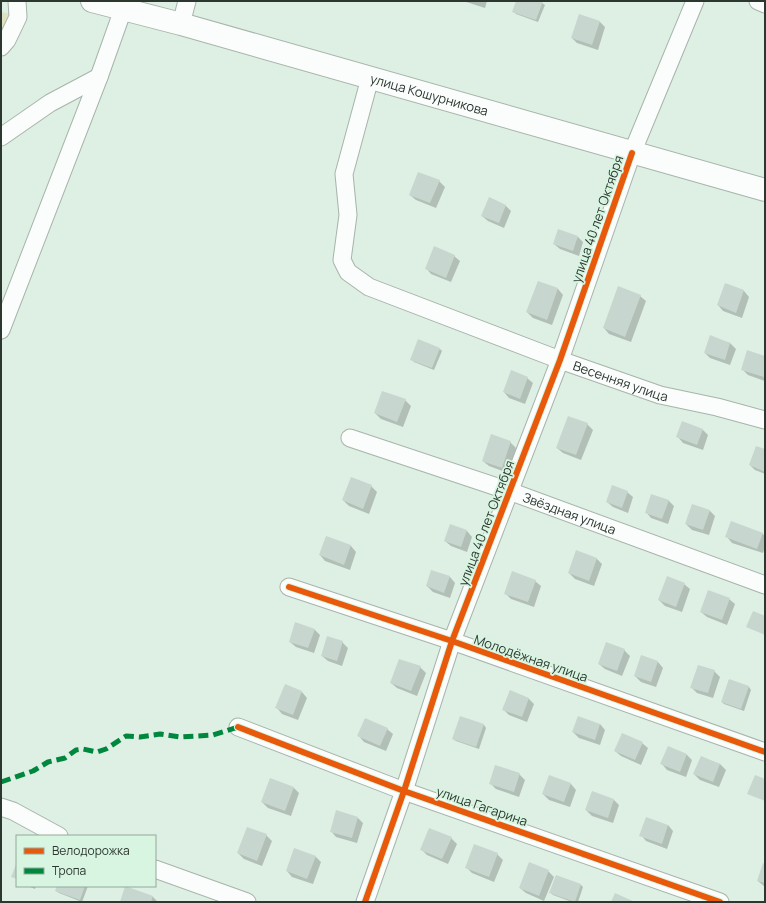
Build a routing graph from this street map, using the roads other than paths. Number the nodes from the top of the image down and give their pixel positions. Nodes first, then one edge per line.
1 (17, 1) edge
2 (92, 1) edge
3 (187, 1) edge
4 (695, 1) edge
5 (758, 1) edge
6 (765, 4) edge
7 (125, 5) edge
8 (181, 24) junction
9 (1, 47) edge
10 (99, 77) junction
11 (370, 78) junction
12 (1, 137) edge
13 (632, 153) junction
14 (765, 190) edge
15 (1, 330) edge
16 (560, 360) junction
17 (765, 420) edge
18 (350, 438) dead end
19 (510, 491) junction
20 (765, 585) edge
21 (289, 587) dead end
22 (452, 641) junction
23 (238, 727) dead end
24 (765, 752) edge
25 (404, 791) junction
26 (1, 807) edge
27 (57, 835) edge
28 (156, 869) edge
29 (247, 902) edge
30 (365, 902) edge
31 (720, 902) edge

1 - 9 street
2 - 7 main road, улица Кошурникова
3 - 8 street
4 - 13 street, улица 40 лет Октября
5 - 6 street
7 - 8 main road, улица Кошурникова
7 - 10 street
8 - 11 main road, улица Кошурникова
10 - 12 street
10 - 15 street
11 - 13 main road, улица Кошурникова
11 - 16 street, Весенняя улица
13 - 14 main road, улица Кошурникова
13 - 16 street, улица 40 лет Октября
16 - 17 street, Весенняя улица
16 - 19 street, улица 40 лет Октября
18 - 19 street, Звёздная улица
19 - 20 street, Звёздная улица
19 - 22 street, улица 40 лет Октября
21 - 22 street, Молодёжная улица
22 - 24 street, Молодёжная улица
22 - 25 street, улица 40 лет Октября
23 - 25 street, улица Гагарина
25 - 30 street, улица 40 лет Октября
25 - 31 street, улица Гагарина
26 - 27 street
28 - 29 street

